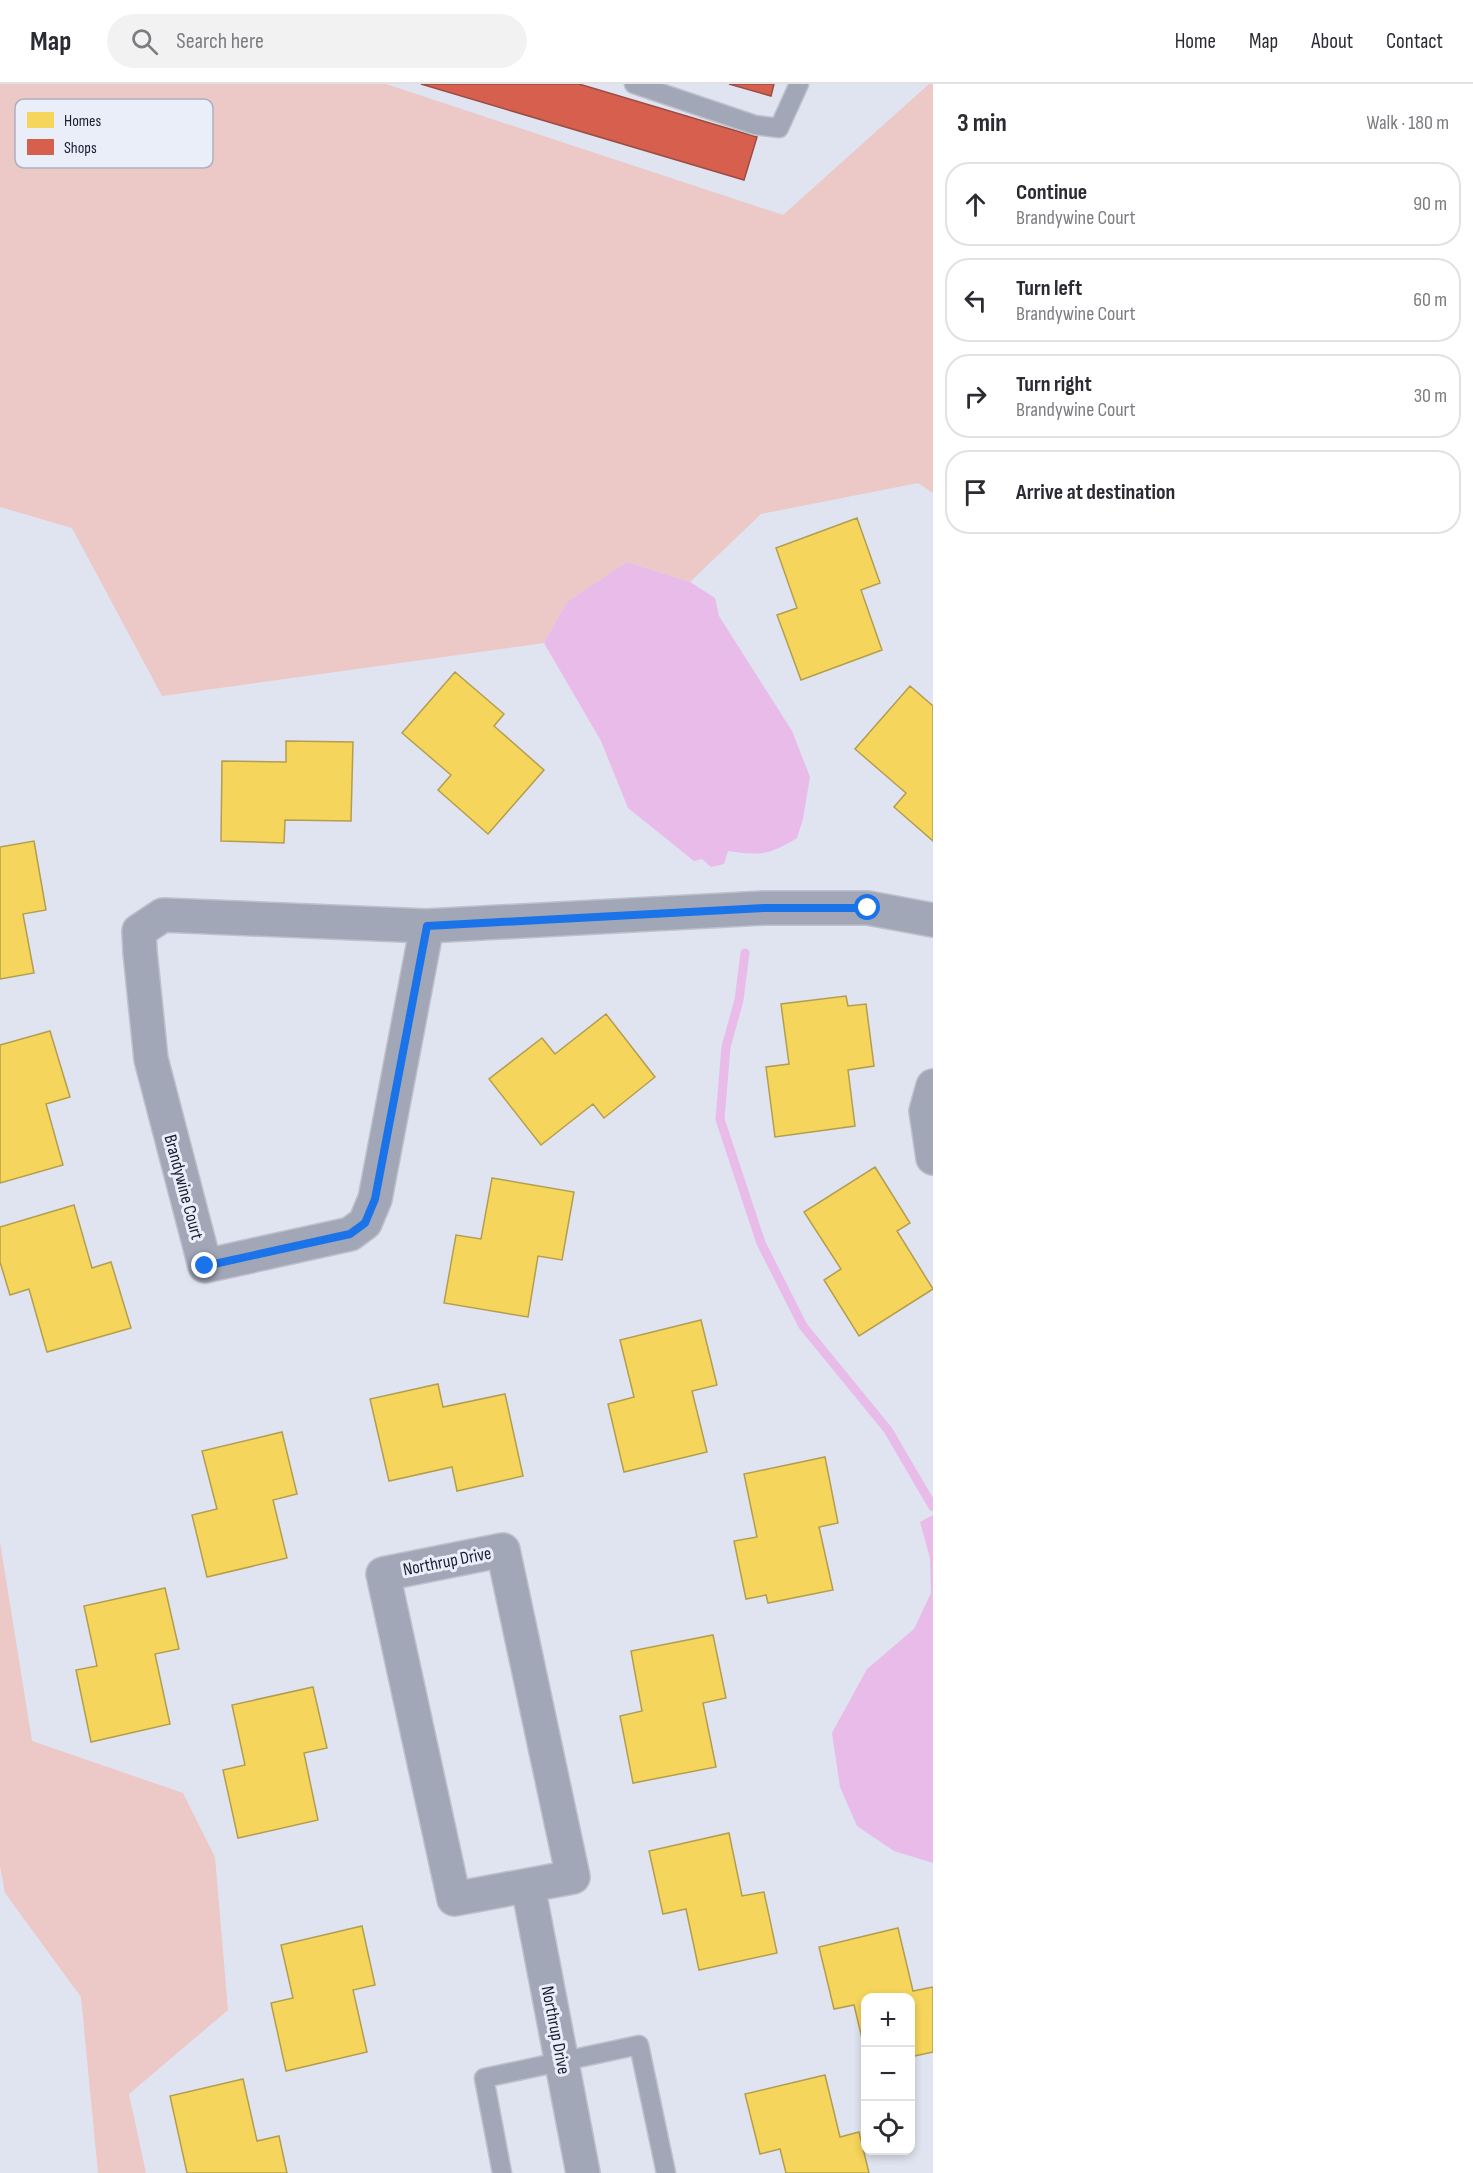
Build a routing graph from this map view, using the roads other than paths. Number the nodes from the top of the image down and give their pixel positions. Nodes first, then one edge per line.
1 (634, 84) edge
2 (799, 84) edge
3 (933, 920) edge
4 (427, 926) junction
5 (933, 1086) edge
6 (933, 1158) edge
7 (528, 1886) junction
8 (562, 2061) junction
9 (502, 2173) edge
10 (583, 2173) edge
11 (666, 2173) edge

1 - 2 lane
3 - 4 street, Brandywine Court
4 - 4 street, Brandywine Court
5 - 6 street
7 - 7 street, Northrup Drive
7 - 8 street, Northrup Drive
8 - 9 lane
8 - 10 street, Northrup Drive
8 - 11 lane

